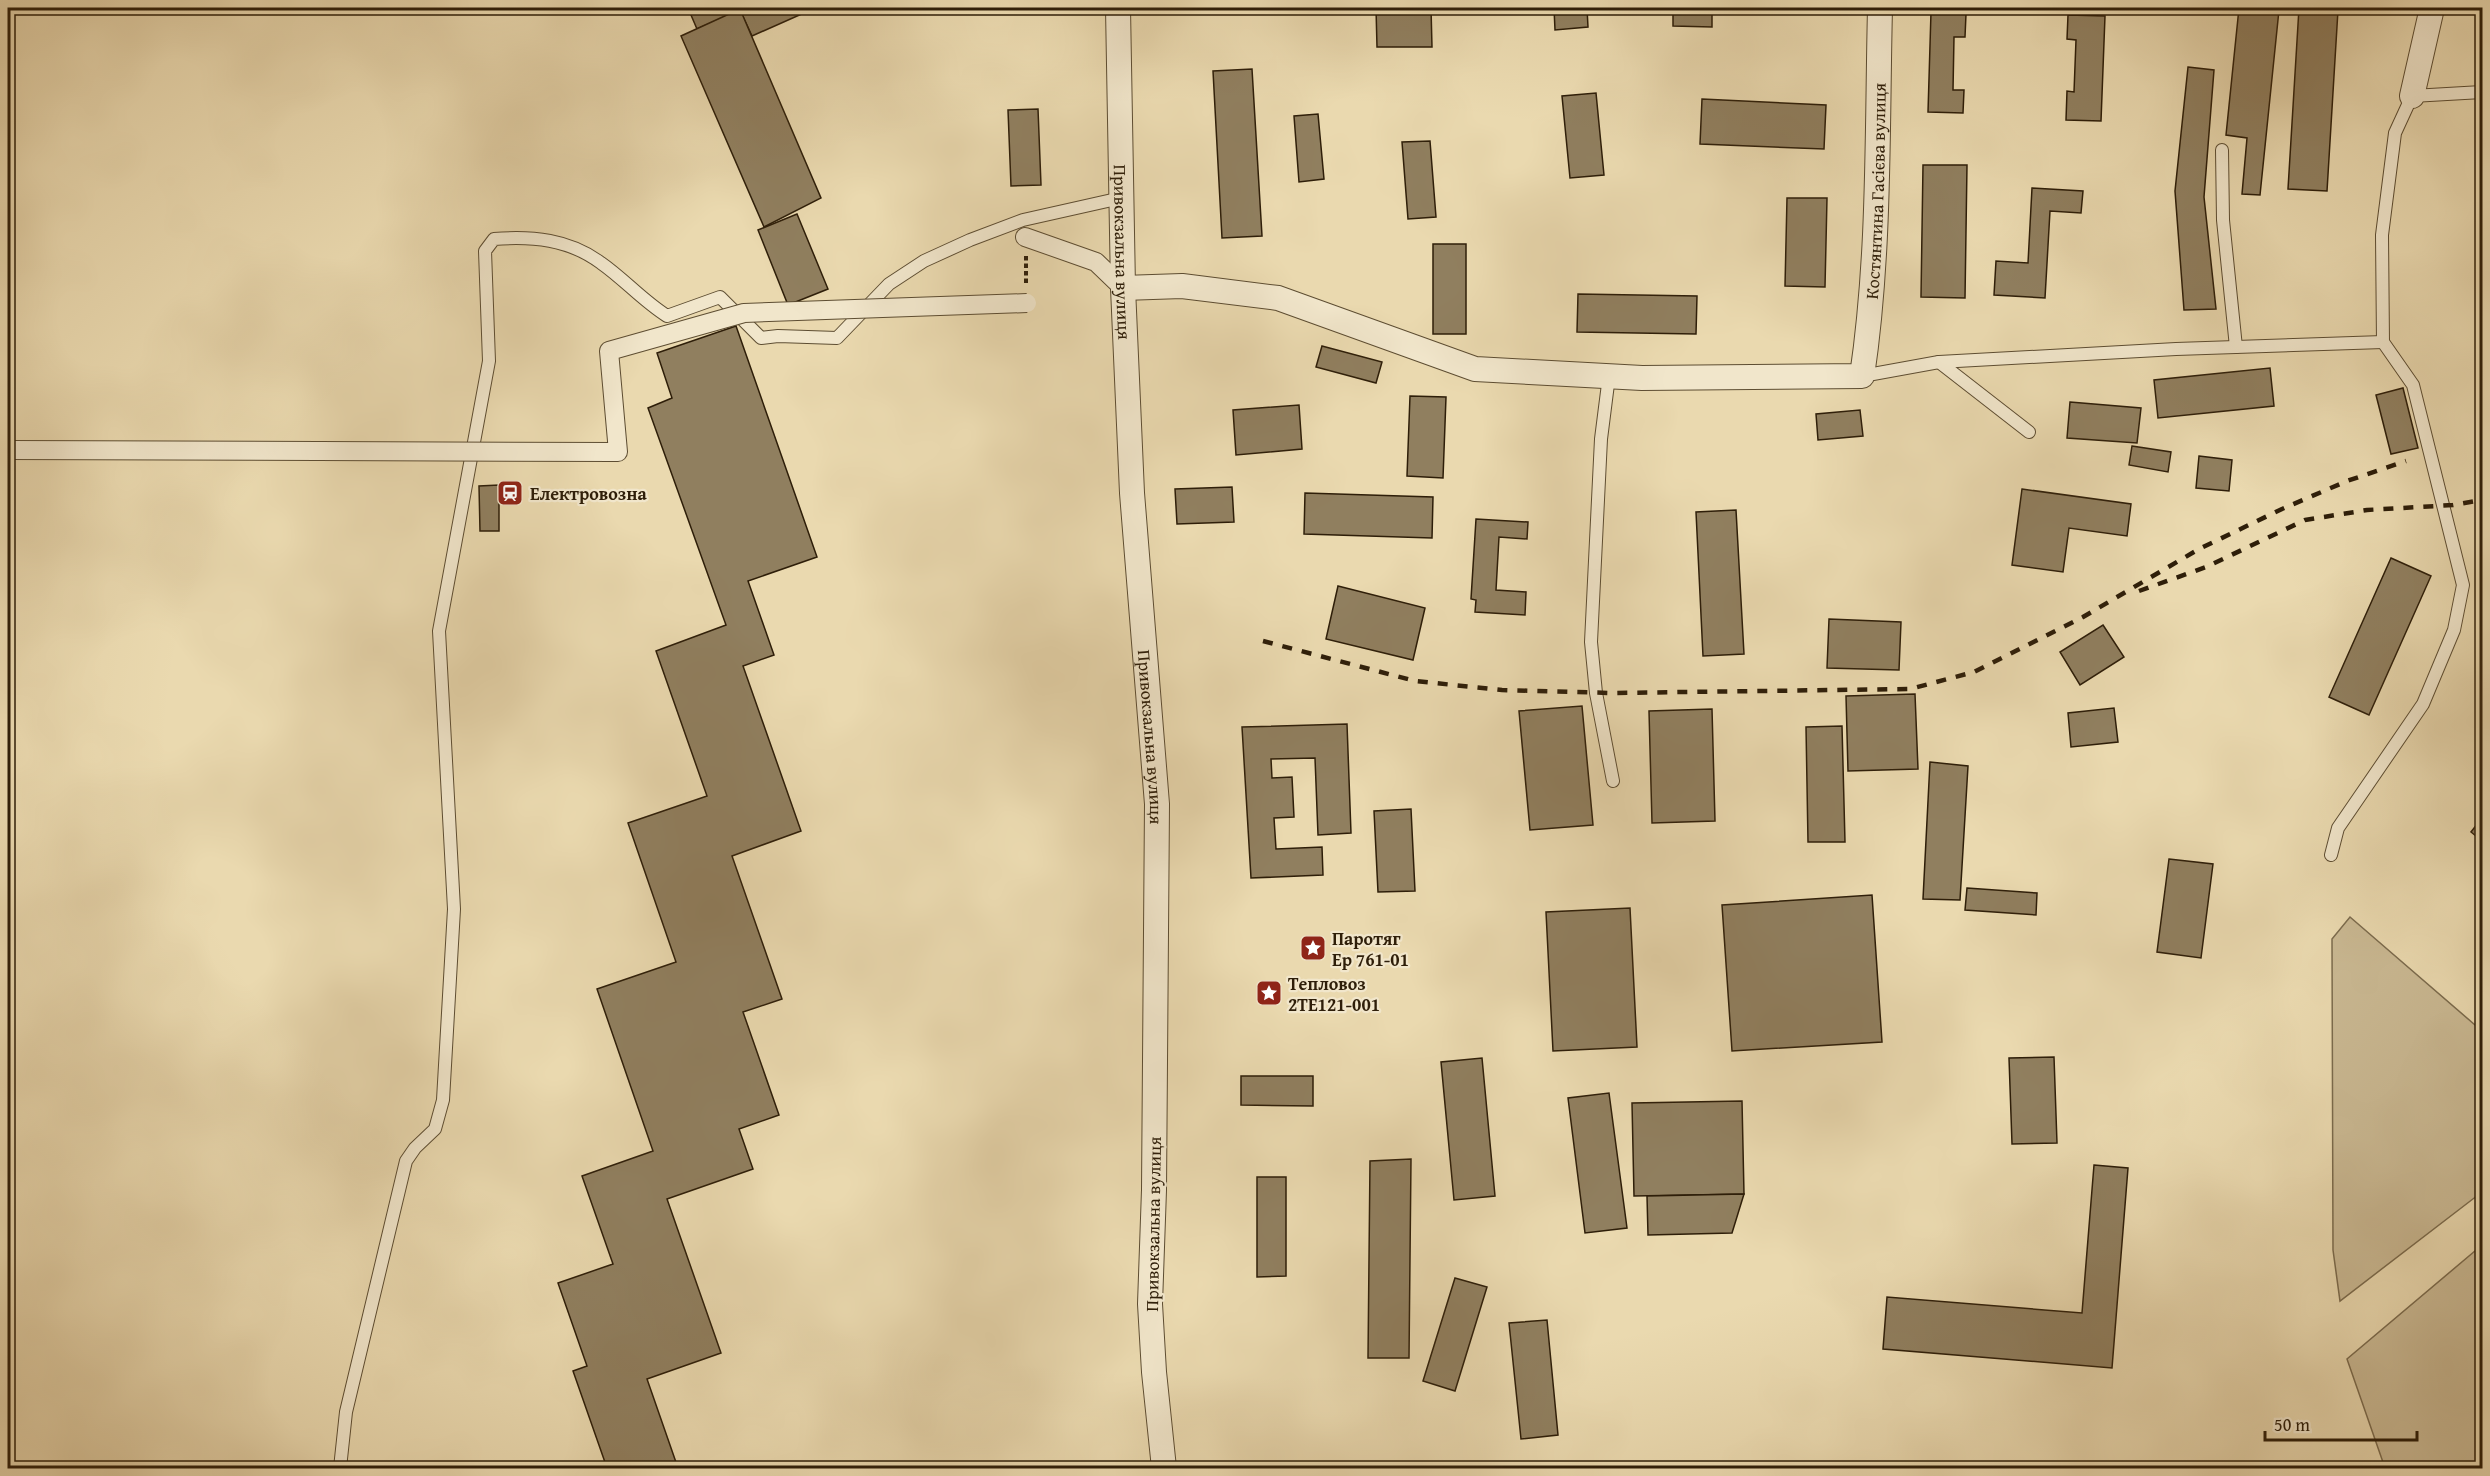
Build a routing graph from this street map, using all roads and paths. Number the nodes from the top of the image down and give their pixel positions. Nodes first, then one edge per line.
1 (1118, 8) edge
2 (1880, 8) edge
3 (2432, 8) edge
4 (2482, 92) edge
5 (2412, 96) junction
6 (2222, 150) dead end
7 (1121, 198) junction
8 (1025, 237) joint
9 (1123, 288) junction
10 (1027, 303) joint
11 (2383, 342) junction
12 (2236, 347) junction
13 (1939, 362) junction
14 (1609, 376) junction
15 (1862, 376) junction
16 (2029, 432) dead end
17 (8, 450) edge
18 (1613, 781) dead end
19 (2331, 855) dead end
20 (340, 1468) edge
21 (1164, 1468) edge

1 - 7 street, Привокзальна вулиця
2 - 15 street, Костянтина Гасієва вулиця
3 - 5 street
4 - 5 lane
5 - 11 lane
6 - 12 lane
7 - 9 street, Привокзальна вулиця
7 - 20 lane
8 - 9 street
8 - 10 path
9 - 14 street
9 - 21 street, Привокзальна вулиця
10 - 17 street, bridge
11 - 12 lane
11 - 19 lane
12 - 13 lane
13 - 15 lane
13 - 16 lane
14 - 15 street
14 - 18 lane

